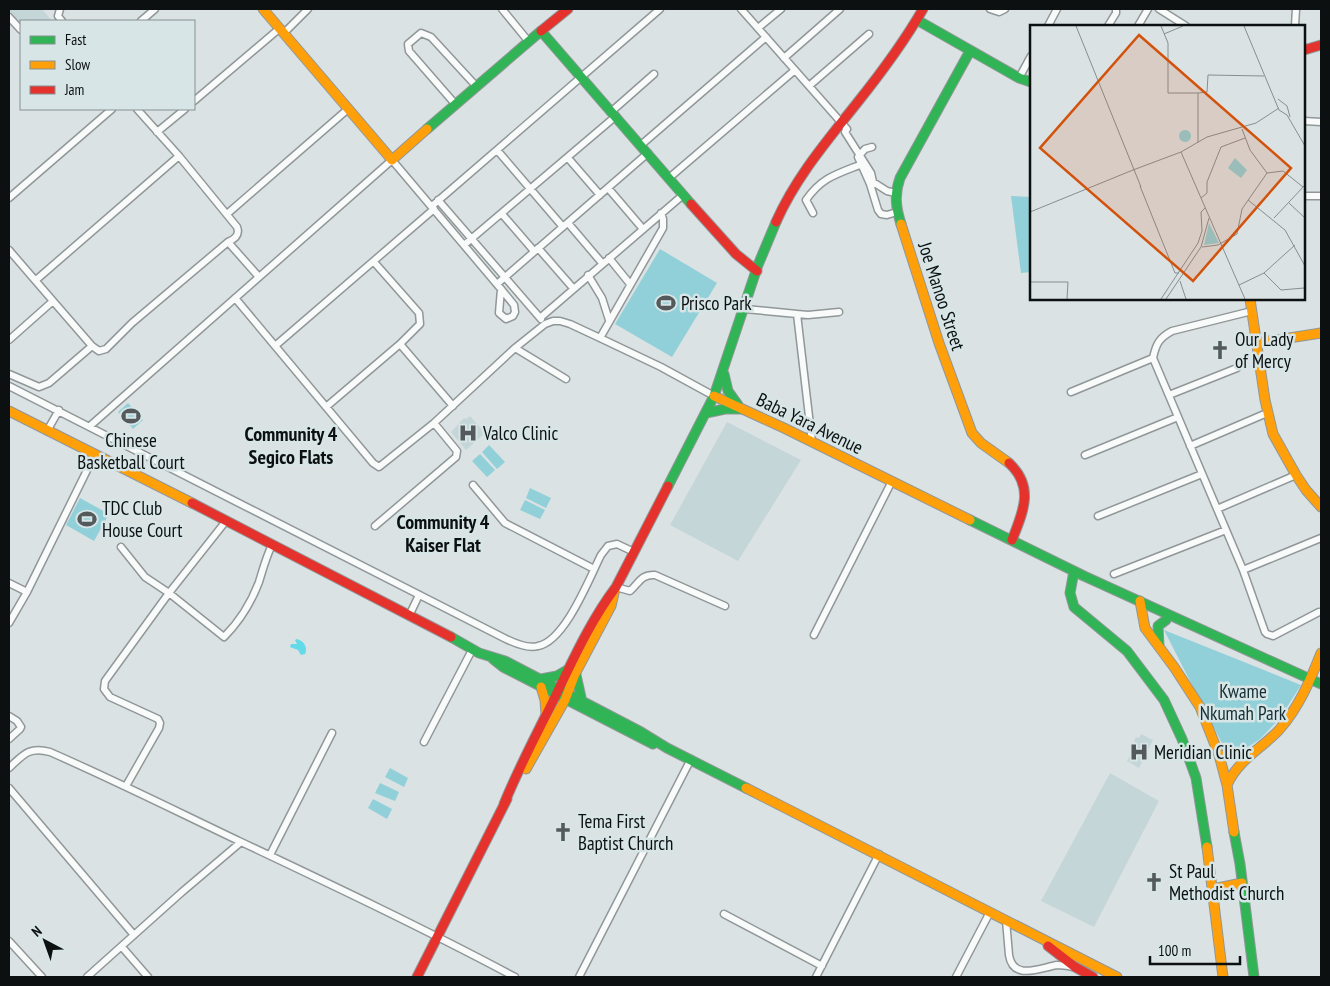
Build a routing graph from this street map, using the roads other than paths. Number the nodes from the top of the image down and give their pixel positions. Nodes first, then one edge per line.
1 (155, 9) edge
2 (263, 9) edge
3 (308, 9) edge
4 (502, 9) edge
5 (568, 9) edge
6 (660, 9) edge
7 (741, 9) edge
8 (781, 9) edge
9 (840, 9) edge
10 (923, 9) edge
11 (990, 9) edge
12 (1005, 9) edge
13 (1116, 9) edge
14 (1148, 9) edge
15 (1159, 9) edge
16 (1296, 9) edge
17 (1055, 10) edge
18 (9, 17) edge
19 (142, 20) edge
20 (917, 20) junction
21 (1048, 25) edge
22 (1109, 25) edge
23 (1139, 25) edge
24 (1184, 25) edge
25 (1295, 25) edge
26 (758, 28) junction
27 (20, 29) edge
28 (282, 30) junction
29 (541, 31) junction
30 (869, 34) dead end
31 (766, 37) junction
32 (529, 42) junction
33 (1321, 45) edge
34 (1305, 50) edge
35 (970, 51) junction
36 (784, 58) junction
37 (1030, 58) edge
38 (795, 70) junction
39 (654, 74) dead end
40 (582, 77) junction
41 (1019, 78) junction
42 (1030, 82) edge
43 (809, 86) junction
44 (477, 87) junction
45 (195, 100) edge
46 (456, 105) junction
47 (348, 109) junction
48 (111, 110) edge
49 (138, 110) edge
50 (184, 110) edge
51 (614, 114) junction
52 (1305, 121) edge
53 (841, 122) junction
54 (1321, 122) edge
55 (157, 132) junction
56 (641, 145) junction
57 (872, 147) dead end
58 (497, 150) junction
59 (648, 153) junction
60 (859, 154) junction
61 (179, 156) junction
62 (568, 158) junction
63 (392, 160) junction
64 (862, 164) junction
65 (669, 178) junction
66 (608, 188) junction
67 (530, 190) junction
68 (896, 193) junction
69 (683, 194) junction
70 (600, 195) junction
71 (1305, 196) edge
72 (1321, 196) edge
73 (9, 198) edge
74 (438, 200) junction
75 (433, 208) junction
76 (898, 212) junction
77 (661, 213) junction
78 (813, 213) dead end
79 (227, 214) junction
80 (502, 214) junction
81 (565, 225) junction
82 (643, 229) junction
83 (471, 240) junction
84 (228, 242) junction
85 (464, 245) junction
86 (536, 250) junction
87 (10, 253) edge
88 (609, 258) junction
89 (374, 262) junction
90 (602, 263) junction
91 (756, 271) junction
92 (588, 275) junction
93 (259, 277) junction
94 (504, 278) junction
95 (36, 280) junction
96 (630, 284) junction
97 (572, 288) junction
98 (235, 298) junction
99 (1250, 300) edge
100 (53, 301) junction
101 (745, 309) junction
102 (1252, 311) junction
103 (839, 312) dead end
104 (798, 314) junction
105 (540, 318) junction
106 (609, 320) junction
107 (545, 324) junction
108 (1321, 333) edge
109 (600, 338) junction
110 (9, 340) edge
111 (1257, 343) junction
112 (400, 344) junction
113 (92, 346) junction
114 (275, 346) junction
115 (515, 348) junction
116 (1154, 358) junction
117 (1237, 368) dead end
118 (9, 374) edge
119 (724, 374) junction
120 (566, 379) dead end
121 (9, 386) edge
122 (1071, 392) dead end
123 (1169, 395) junction
124 (714, 396) junction
125 (453, 406) junction
126 (326, 407) junction
127 (59, 410) junction
128 (744, 410) junction
129 (9, 411) edge
130 (706, 413) junction
131 (1267, 413) junction
132 (1178, 417) junction
133 (434, 423) junction
134 (90, 426) junction
135 (47, 431) junction
136 (812, 442) junction
137 (1190, 446) junction
138 (94, 454) junction
139 (1085, 455) dead end
140 (1202, 474) junction
141 (1296, 475) junction
142 (892, 481) junction
143 (472, 485) dead end
144 (1321, 507) edge
145 (1217, 509) junction
146 (1098, 516) dead end
147 (226, 521) junction
148 (375, 526) dead end
149 (1226, 530) junction
150 (1321, 538) edge
151 (1012, 540) junction
152 (272, 545) junction
153 (121, 547) dead end
154 (634, 552) junction
155 (594, 570) junction
156 (1243, 570) junction
157 (1074, 571) junction
158 (1114, 574) dead end
159 (9, 583) edge
160 (616, 587) junction
161 (27, 592) junction
162 (169, 593) junction
163 (420, 595) junction
164 (1141, 605) junction
165 (725, 606) dead end
166 (1319, 612) dead end
167 (409, 616) junction
168 (1166, 620) junction
169 (9, 623) edge
170 (814, 634) dead end
171 (1226, 642) junction
172 (1159, 647) junction
173 (472, 650) junction
174 (1321, 653) edge
175 (572, 672) junction
176 (1310, 678) junction
177 (541, 683) junction
178 (1321, 684) edge
179 (557, 692) junction
180 (566, 696) junction
181 (579, 704) junction
182 (558, 714) junction
183 (9, 716) edge
184 (546, 716) junction
185 (332, 733) dead end
186 (9, 739) edge
187 (424, 742) dead end
188 (691, 759) junction
189 (9, 768) edge
190 (1227, 785) junction
191 (126, 786) junction
192 (9, 788) edge
193 (504, 804) junction
194 (241, 842) junction
195 (879, 854) junction
196 (270, 855) junction
197 (1242, 883) junction
198 (1213, 889) junction
199 (990, 912) junction
200 (724, 914) dead end
201 (1006, 920) junction
202 (1018, 927) junction
203 (134, 935) junction
204 (438, 936) junction
205 (9, 941) edge
206 (122, 947) junction
207 (822, 966) junction
208 (1075, 967) junction
209 (42, 977) edge
210 (87, 977) edge
211 (148, 977) edge
212 (417, 977) edge
213 (515, 977) edge
214 (579, 977) edge
215 (816, 977) edge
216 (956, 977) edge
217 (1093, 977) edge
218 (1117, 977) edge
219 (1223, 977) edge
220 (1254, 977) edge

1 - 19 street
2 - 28 main road
3 - 28 street
4 - 32 street
5 - 29 main road
6 - 40 street
7 - 26 street
8 - 26 street
9 - 36 street
10 - 20 main road
11 - 12 street
13 - 22 street
14 - 23 street
15 - 24 street
16 - 25 street
17 - 21 street
18 - 27 street
20 - 35 main road
20 - 53 main road
26 - 31 street
28 - 45 street
28 - 47 main road
29 - 32 main road
29 - 40 main road
30 - 43 street
31 - 36 street
31 - 56 street
32 - 44 main road
33 - 34 main road
35 - 41 main road
35 - 68 main road, Joe Manoo Street
36 - 38 street
37 - 41 street
38 - 43 street
38 - 65 street
39 - 51 street
40 - 51 main road
40 - 58 street
41 - 42 main road
43 - 53 street
44 - 46 main road
44 - 46 street
46 - 63 main road
47 - 63 main road
47 - 79 street
48 - 73 street
49 - 55 street
50 - 55 street
51 - 56 main road
51 - 62 street
52 - 54 street
53 - 60 street
53 - 91 main road
55 - 61 street
56 - 59 main road
57 - 60 street
58 - 67 street
58 - 74 street
59 - 65 main road
59 - 66 street
60 - 64 street
60 - 68 street
61 - 79 street
61 - 95 street
62 - 67 street
62 - 70 street
63 - 75 street
63 - 93 street
64 - 76 street
64 - 78 street
65 - 69 main road
66 - 70 street
66 - 82 street
67 - 80 street
67 - 81 street
68 - 76 main road, Joe Manoo Street
69 - 77 street
69 - 91 main road
70 - 81 street
71 - 72 street
74 - 75 street
74 - 83 street
75 - 85 street
75 - 89 street
76 - 151 main road, Joe Manoo Street
77 - 82 street
77 - 96 street
79 - 84 street
80 - 83 street
80 - 86 street
81 - 86 street
81 - 90 street
82 - 88 street
83 - 85 street
83 - 94 street
84 - 93 street
84 - 113 street
85 - 94 street
86 - 94 street
86 - 97 street
87 - 95 street
88 - 90 street
88 - 96 street
89 - 112 street
89 - 114 street
90 - 92 street
91 - 101 main road
92 - 97 street
92 - 106 street
93 - 98 street
94 - 105 street
95 - 100 street
96 - 106 street
97 - 105 street
98 - 114 street
98 - 134 street
99 - 102 main road
100 - 110 street
100 - 113 street
101 - 104 street
101 - 119 main road
102 - 111 main road
102 - 116 street
103 - 104 street
104 - 136 street
105 - 107 street
106 - 109 street
107 - 109 street
107 - 115 street
108 - 111 main road
109 - 124 street
111 - 131 main road
112 - 125 street
112 - 126 street
113 - 118 street
114 - 126 street
115 - 120 street
115 - 125 street
116 - 122 street
116 - 123 street
117 - 123 street
119 - 124 main road
119 - 128 main road
121 - 127 street
123 - 132 street
124 - 128 main road, Baba Yara Avenue
124 - 130 main road
125 - 133 street
126 - 133 street
127 - 134 street
127 - 135 street
128 - 130 main road
128 - 136 main road, Baba Yara Avenue
129 - 135 main road
130 - 154 main road
131 - 137 street
131 - 141 main road
132 - 137 street
132 - 139 street
133 - 148 street
134 - 163 street
135 - 138 main road
136 - 142 main road, Baba Yara Avenue
137 - 140 street
138 - 147 main road
138 - 161 street
140 - 145 street
140 - 146 street
141 - 144 main road
141 - 145 street
142 - 151 main road, Baba Yara Avenue
142 - 170 street
143 - 155 street
145 - 149 street
147 - 152 main road
147 - 162 street
149 - 156 street
149 - 158 street
150 - 156 street
151 - 157 main road, Baba Yara Avenue
152 - 162 street
152 - 167 main road
153 - 162 street
154 - 155 street
154 - 160 main road
155 - 163 street
156 - 166 street
157 - 164 main road, Baba Yara Avenue
157 - 198 main road
159 - 161 street
160 - 165 street
160 - 175 main road
161 - 169 street
162 - 191 street
163 - 167 street
164 - 168 main road, Baba Yara Avenue
164 - 171 main road, Baba Yara Avenue
164 - 172 main road
167 - 173 main road
168 - 171 main road, Baba Yara Avenue
168 - 172 main road
171 - 176 main road, Baba Yara Avenue
172 - 190 main road
173 - 177 main road
173 - 187 street
174 - 176 main road
175 - 177 main road
175 - 179 main road
175 - 180 main road
175 - 181 main road
176 - 178 main road, Baba Yara Avenue
176 - 190 main road
177 - 179 main road
177 - 184 main road
179 - 180 main road
179 - 184 main road
180 - 181 main road
180 - 182 main road
181 - 182 main road
181 - 188 main road
182 - 193 main road
183 - 186 street
184 - 193 main road
185 - 196 street
188 - 195 main road
188 - 214 street
189 - 191 street
190 - 197 main road
191 - 194 street
192 - 203 street
193 - 204 main road
194 - 196 street
194 - 203 street
195 - 199 main road
195 - 207 street
196 - 204 street
197 - 198 main road
197 - 220 main road
198 - 219 main road
199 - 201 main road
199 - 216 street
200 - 207 street
201 - 202 main road
201 - 208 street
202 - 208 main road
202 - 218 main road
203 - 206 street
204 - 212 main road
204 - 213 street
205 - 209 street
206 - 210 street
206 - 211 street
207 - 215 street
208 - 217 main road

